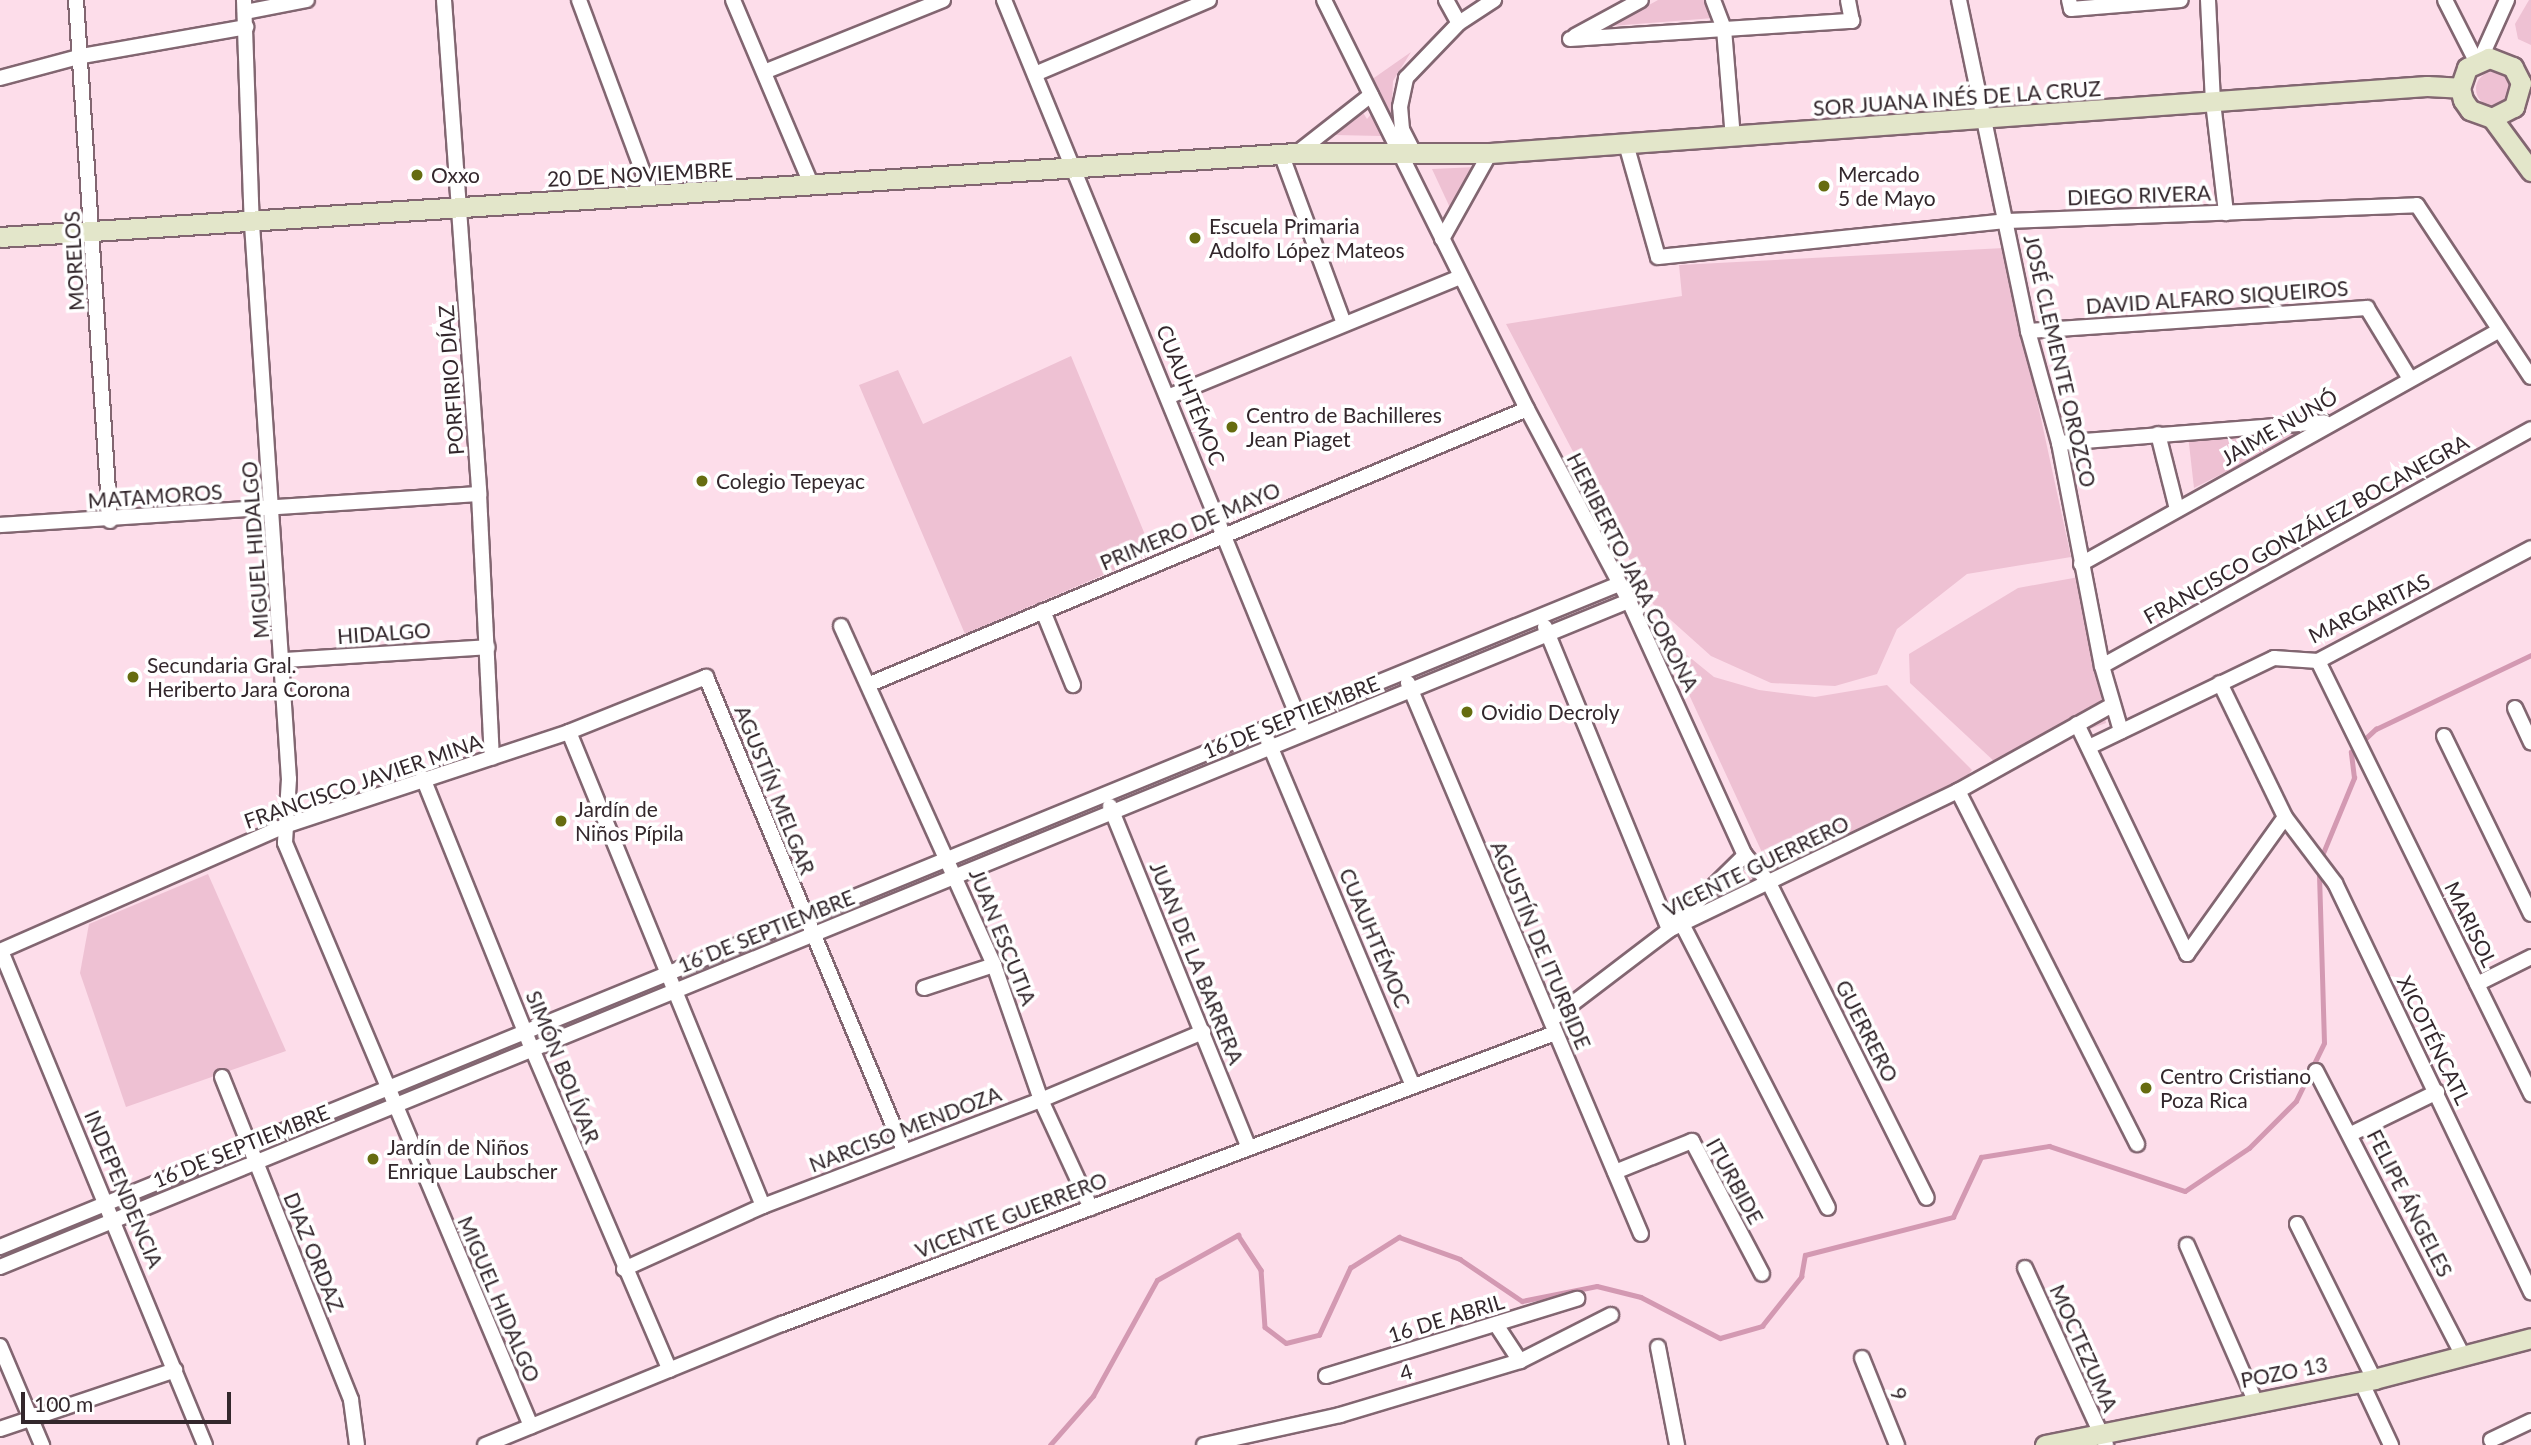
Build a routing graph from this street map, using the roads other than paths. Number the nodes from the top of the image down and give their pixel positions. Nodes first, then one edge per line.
1 (76, 0) edge
2 (307, 0) edge
3 (444, 0) edge
4 (579, 0) edge
5 (733, 0) edge
6 (943, 0) edge
7 (1004, 0) edge
8 (1209, 0) edge
9 (1324, 0) edge
10 (1446, 0) edge
11 (1494, 0) edge
12 (1641, 0) edge
13 (1713, 0) edge
14 (1847, 0) edge
15 (1959, 0) edge
16 (2069, 0) edge
17 (2181, 0) edge
18 (2208, 0) edge
19 (2445, 0) edge
20 (2507, 0) edge
21 (245, 13) edge
22 (1460, 23) junction
23 (1724, 29) junction
24 (82, 56) junction
25 (2478, 61) junction
26 (764, 72) junction
27 (1035, 74) junction
28 (0, 78) edge
29 (2526, 83) edge
30 (2460, 88) junction
31 (1371, 95) junction
32 (2213, 102) junction
33 (1985, 118) junction
34 (2493, 118) junction
35 (1733, 138) junction
36 (1626, 144) junction
37 (1407, 153) junction
38 (1490, 153) junction
39 (1290, 154) junction
40 (1076, 170) junction
41 (2531, 171) edge
42 (812, 186) junction
43 (652, 196) junction
44 (461, 208) junction
45 (2226, 213) junction
46 (2008, 221) junction
47 (252, 224) junction
48 (94, 233) junction
49 (0, 237) edge
50 (1443, 239) junction
51 (1460, 277) junction
52 (1344, 324) junction
53 (2499, 330) junction
54 (2028, 331) junction
55 (2531, 377) edge
56 (2410, 379) junction
57 (1170, 396) junction
58 (1527, 409) junction
59 (2329, 422) junction
60 (2531, 429) edge
61 (2158, 434) junction
62 (2059, 443) junction
63 (479, 494) junction
64 (273, 508) junction
65 (2178, 509) junction
66 (110, 521) junction
67 (0, 524) edge
68 (1223, 534) junction
69 (2531, 548) edge
70 (2081, 564) junction
71 (1619, 584) junction
72 (1629, 601) junction
73 (1043, 611) junction
74 (1540, 616) junction
75 (841, 626) dead end
76 (1548, 634) junction
77 (488, 647) junction
78 (284, 660) junction
79 (2318, 660) junction
80 (2102, 666) junction
81 (1404, 672) junction
82 (706, 677) joint
83 (2220, 683) junction
84 (870, 684) junction
85 (1073, 685) dead end
86 (1411, 690) junction
87 (2111, 706) junction
88 (1298, 716) junction
89 (2077, 724) junction
90 (1264, 730) junction
91 (2121, 731) junction
92 (569, 732) junction
93 (1305, 734) junction
94 (2444, 736) dead end
95 (2091, 746) junction
96 (1271, 747) junction
97 (492, 758) junction
98 (424, 778) junction
99 (1958, 792) junction
100 (1105, 795) junction
101 (1112, 812) junction
102 (2285, 817) junction
103 (285, 826) junction
104 (1745, 855) junction
105 (948, 860) junction
106 (956, 876) junction
107 (1769, 883) junction
108 (2531, 914) edge
109 (805, 917) junction
110 (1675, 927) junction
111 (813, 935) junction
112 (1, 951) edge
113 (2531, 957) edge
114 (994, 965) junction
115 (666, 972) junction
116 (2477, 984) junction
117 (924, 988) dead end
118 (674, 990) junction
119 (1553, 1027) junction
120 (1203, 1031) junction
121 (526, 1033) junction
122 (533, 1051) junction
123 (2316, 1071) dead end
124 (222, 1077) dead end
125 (1413, 1086) junction
126 (388, 1089) junction
127 (2437, 1092) junction
128 (2531, 1094) edge
129 (1041, 1100) junction
130 (395, 1107) junction
131 (2351, 1134) junction
132 (249, 1144) junction
133 (2137, 1144) dead end
134 (1249, 1148) junction
135 (904, 1152) junction
136 (256, 1162) junction
137 (1615, 1172) junction
138 (1927, 1198) dead end
139 (107, 1203) junction
140 (763, 1206) junction
141 (1091, 1208) junction
142 (1828, 1208) dead end
143 (114, 1220) junction
144 (2297, 1224) dead end
145 (1641, 1234) dead end
146 (2188, 1245) dead end
147 (0, 1247) edge
148 (0, 1267) edge
149 (2025, 1268) dead end
150 (624, 1269) junction
151 (1762, 1274) dead end
152 (2531, 1292) edge
153 (1577, 1299) dead end
154 (1611, 1315) dead end
155 (1497, 1326) junction
156 (2531, 1338) edge
157 (0, 1346) edge
158 (1658, 1347) dead end
159 (2463, 1356) junction
160 (1862, 1358) dead end
161 (1520, 1361) junction
162 (175, 1370) junction
163 (670, 1370) junction
164 (1326, 1376) dead end
165 (2368, 1380) junction
166 (2255, 1401) junction
167 (30, 1417) junction
168 (2531, 1421) edge
169 (531, 1426) junction
170 (0, 1429) edge
171 (2103, 1439) edge
172 (2491, 1440) dead end
173 (42, 1445) edge
174 (205, 1445) edge
175 (357, 1445) edge
176 (485, 1445) edge
177 (1204, 1445) edge
178 (1677, 1445) edge
179 (1897, 1445) edge
180 (2045, 1445) edge
181 (2391, 1445) edge

1 - 24 street, MORELOS
2 - 21 street
3 - 44 street, PORFIRIO DÍAZ
4 - 43 street
5 - 26 street
6 - 26 street
7 - 27 street, CUAUHTÉMOC
8 - 27 street
9 - 31 street, HERIBERTO JARA CORONA
10 - 22 street
11 - 22 street
12 - 23 street
13 - 23 street
14 - 23 street
15 - 33 street, JOSÉ CLEMENTE OROZCO
16 - 17 street
18 - 32 street
19 - 25 street
20 - 25 street
21 - 24 street
21 - 47 street, MIGUEL HIDALGO
22 - 37 street
23 - 35 street
24 - 28 street
24 - 48 street, MORELOS
25 - 29 main road
25 - 30 main road
26 - 42 street
27 - 40 street, CUAUHTÉMOC
29 - 34 main road
30 - 32 main road, SOR JUANA INÉS DE LA CRUZ
30 - 34 main road
31 - 37 street, HERIBERTO JARA CORONA
31 - 39 street
32 - 33 main road, SOR JUANA INÉS DE LA CRUZ
32 - 45 street
33 - 35 main road, SOR JUANA INÉS DE LA CRUZ
33 - 46 street, JOSÉ CLEMENTE OROZCO
34 - 41 main road
35 - 36 main road, SOR JUANA INÉS DE LA CRUZ
36 - 38 main road, SOR JUANA INÉS DE LA CRUZ
36 - 46 street, DIEGO RIVERA
37 - 38 main road, SOR JUANA INÉS DE LA CRUZ
37 - 39 main road, 20 DE NOVIEMBRE
37 - 50 street, HERIBERTO JARA CORONA
38 - 50 street
39 - 40 main road, 20 DE NOVIEMBRE
39 - 52 street
40 - 42 main road, 20 DE NOVIEMBRE
40 - 57 street, CUAUHTÉMOC
42 - 43 main road, 20 DE NOVIEMBRE
43 - 44 main road, 20 DE NOVIEMBRE
44 - 47 main road, 20 DE NOVIEMBRE
44 - 63 street, PORFIRIO DÍAZ
45 - 46 street, DIEGO RIVERA
45 - 53 street, DIEGO RIVERA
46 - 54 street, JOSÉ CLEMENTE OROZCO
47 - 48 main road, 20 DE NOVIEMBRE
47 - 64 street, MIGUEL HIDALGO
48 - 49 main road, 20 DE NOVIEMBRE
48 - 66 street, MORELOS
50 - 51 street, HERIBERTO JARA CORONA
51 - 52 street
51 - 58 street, HERIBERTO JARA CORONA
52 - 57 street
53 - 55 street, DIEGO RIVERA
53 - 56 street, JAIME NUNÓ
54 - 56 street, DAVID ALFARO SIQUEIROS
54 - 62 street, JOSÉ CLEMENTE OROZCO
56 - 59 street, JAIME NUNÓ
57 - 68 street, CUAUHTÉMOC
58 - 68 street, PRIMERO DE MAYO
58 - 71 street, HERIBERTO JARA CORONA
59 - 61 street
59 - 65 street, JAIME NUNÓ
60 - 80 street, FRANCISCO GONZÁLEZ BOCANEGRA
61 - 62 street
61 - 65 street
62 - 70 street, JOSÉ CLEMENTE OROZCO
63 - 64 street, MATAMOROS
63 - 77 street, PORFIRIO DÍAZ
64 - 66 street, MATAMOROS
64 - 78 street, MIGUEL HIDALGO
65 - 70 street, JAIME NUNÓ
66 - 67 street, MATAMOROS
68 - 73 street, PRIMERO DE MAYO
68 - 88 street, CUAUHTÉMOC
69 - 79 street, MARGARITAS
70 - 80 street, JOSÉ CLEMENTE OROZCO
71 - 72 street, HERIBERTO JARA CORONA
71 - 74 street, 16 DE SEPTIEMBRE
72 - 76 street, 16 DE SEPTIEMBRE
72 - 104 street, HERIBERTO JARA CORONA
73 - 84 street, PRIMERO DE MAYO
73 - 85 street
74 - 76 street
74 - 81 street, 16 DE SEPTIEMBRE
75 - 84 street, JUAN ESCUTIA
76 - 86 street, 16 DE SEPTIEMBRE
76 - 110 street
77 - 78 street, HIDALGO
77 - 97 street, PORFIRIO DÍAZ
78 - 103 street, MIGUEL HIDALGO
79 - 83 street, MARGARITAS
79 - 116 street, MARISOL
80 - 87 street, JOSÉ CLEMENTE OROZCO
81 - 86 street, AGUSTÍN DE ITURBIDE
81 - 88 street, 16 DE SEPTIEMBRE
82 - 92 street, FRANCISCO JAVIER MINA
82 - 109 street, AGUSTÍN MELGAR
83 - 91 street, MARGARITAS
83 - 102 street
84 - 105 street, JUAN ESCUTIA
86 - 93 street, 16 DE SEPTIEMBRE
86 - 119 street, AGUSTÍN DE ITURBIDE
87 - 89 street, VICENTE GUERRERO
87 - 91 street, JOSÉ CLEMENTE OROZCO
88 - 90 street, 16 DE SEPTIEMBRE
88 - 93 street, CUAUHTÉMOC
89 - 95 street
89 - 99 street, VICENTE GUERRERO
90 - 96 street, CUAUHTÉMOC
90 - 100 street, 16 DE SEPTIEMBRE
91 - 95 street, MARGARITAS
92 - 97 street, FRANCISCO JAVIER MINA
92 - 115 street
93 - 96 street, 16 DE SEPTIEMBRE
94 - 108 street
95 - 102 street
96 - 101 street, 16 DE SEPTIEMBRE
96 - 125 street, CUAUHTÉMOC
97 - 98 street, FRANCISCO JAVIER MINA
98 - 103 street, FRANCISCO JAVIER MINA
98 - 121 street, SIMÓN BOLÍVAR
99 - 107 street, VICENTE GUERRERO
99 - 133 street
100 - 101 street, JUAN DE LA BARRERA
100 - 105 street, 16 DE SEPTIEMBRE
101 - 106 street, 16 DE SEPTIEMBRE
101 - 120 street, JUAN DE LA BARRERA
102 - 127 street, XICOTÉNCATL
103 - 112 street, FRANCISCO JAVIER MINA
103 - 126 street, MIGUEL HIDALGO
104 - 107 street, HERIBERTO JARA CORONA
104 - 110 street, VICENTE GUERRERO
105 - 106 street, JUAN ESCUTIA
105 - 109 street, 16 DE SEPTIEMBRE
106 - 111 street, 16 DE SEPTIEMBRE
106 - 114 street, JUAN ESCUTIA
107 - 110 street, VICENTE GUERRERO
107 - 138 street, GUERRERO
109 - 111 street, AGUSTÍN MELGAR
109 - 115 street, 16 DE SEPTIEMBRE
110 - 119 street, VICENTE GUERRERO
110 - 142 street
111 - 118 street, 16 DE SEPTIEMBRE
111 - 135 street, AGUSTÍN MELGAR
112 - 139 street, INDEPENDENCIA
113 - 116 street
114 - 117 street
114 - 129 street, JUAN ESCUTIA
115 - 118 street
115 - 121 street, 16 DE SEPTIEMBRE
116 - 128 street, MARISOL
118 - 122 street, 16 DE SEPTIEMBRE
118 - 140 street
119 - 125 street, VICENTE GUERRERO
119 - 137 street, AGUSTÍN DE ITURBIDE
120 - 129 street, NARCISO MENDOZA
120 - 134 street, JUAN DE LA BARRERA
121 - 122 street, SIMÓN BOLÍVAR
121 - 126 street, 16 DE SEPTIEMBRE
122 - 130 street, 16 DE SEPTIEMBRE
122 - 150 street, SIMÓN BOLÍVAR
123 - 131 street, FELIPE ÁNGELES
124 - 132 street, DIAZ ORDAZ
125 - 134 street, VICENTE GUERRERO
126 - 130 street, MIGUEL HIDALGO
126 - 132 street, 16 DE SEPTIEMBRE
127 - 131 street
127 - 152 street, XICOTÉNCATL
129 - 135 street, NARCISO MENDOZA
129 - 141 street, JUAN ESCUTIA
130 - 136 street, 16 DE SEPTIEMBRE
130 - 169 street, MIGUEL HIDALGO
131 - 159 street, FELIPE ÁNGELES
132 - 136 street, DIAZ ORDAZ
132 - 139 street, 16 DE SEPTIEMBRE
134 - 141 street, VICENTE GUERRERO
135 - 140 street, NARCISO MENDOZA
136 - 143 street, 16 DE SEPTIEMBRE
136 - 175 street, DIAZ ORDAZ
137 - 145 street, AGUSTÍN DE ITURBIDE
137 - 151 street, ITURBIDE
139 - 143 street, INDEPENDENCIA
139 - 147 street, 16 DE SEPTIEMBRE
140 - 150 street, NARCISO MENDOZA
141 - 163 street, VICENTE GUERRERO
143 - 148 street, 16 DE SEPTIEMBRE
143 - 162 street, INDEPENDENCIA
144 - 165 street
146 - 166 street
149 - 171 street, MOCTEZUMA
150 - 163 street, SIMÓN BOLÍVAR
153 - 155 street, 16 DE ABRIL
154 - 161 street, 4
155 - 161 street
155 - 164 street, 16 DE ABRIL
156 - 159 main road, POZO 13
157 - 167 street
158 - 178 street
159 - 165 main road, POZO 13
160 - 179 street, 9
161 - 177 street, 4
162 - 167 street
162 - 174 street, INDEPENDENCIA
163 - 169 street, VICENTE GUERRERO
165 - 166 main road, POZO 13
165 - 181 street
166 - 171 main road, POZO 13
167 - 170 street
167 - 173 street
168 - 172 street
169 - 176 street, VICENTE GUERRERO
171 - 180 main road, POZO 13

